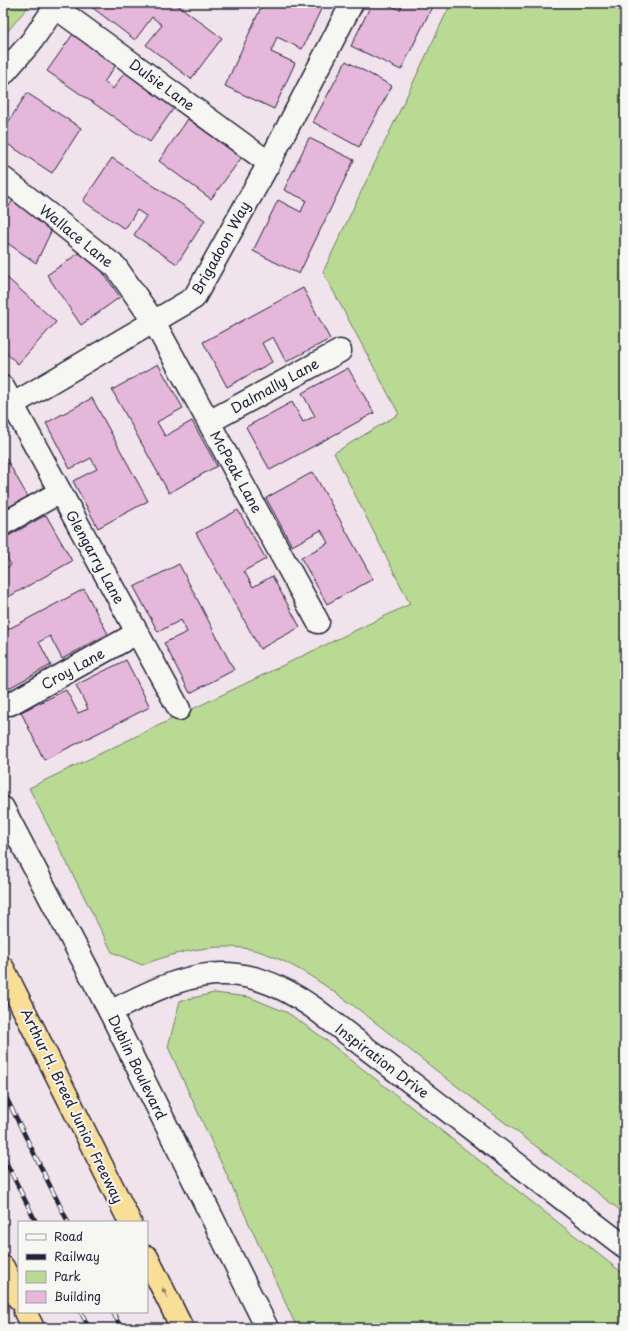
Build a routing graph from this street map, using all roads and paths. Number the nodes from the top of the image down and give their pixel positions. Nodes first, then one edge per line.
1 (352, 3) edge
2 (57, 5) edge
3 (3, 74) edge
4 (268, 163) junction
5 (3, 178) edge
6 (154, 322) junction
7 (340, 351) dead end
8 (6, 401) edge
9 (209, 422) junction
10 (60, 492) junction
11 (3, 524) edge
12 (318, 622) dead end
13 (137, 633) junction
14 (10, 704) dead end
15 (179, 709) dead end
16 (3, 808) edge
17 (3, 968) edge
18 (110, 1012) junction
19 (130, 1221) edge
20 (625, 1247) edge
21 (148, 1259) edge
22 (3, 1267) edge
23 (18, 1297) edge
24 (26, 1313) edge
25 (33, 1328) edge
26 (182, 1328) edge
27 (267, 1328) edge

1 - 4 street, Brigadoon Way
2 - 3 street
2 - 4 street, Dulsie Lane
4 - 6 street, Brigadoon Way
5 - 6 street, Wallace Lane
6 - 8 street, Brigadoon Way
6 - 9 street, McPeak Lane
7 - 9 street, Dalmally Lane
8 - 10 street, Glengarry Lane
9 - 12 street, McPeak Lane
10 - 11 street
10 - 13 street, Glengarry Lane
13 - 14 street, Croy Lane
13 - 15 street, Glengarry Lane
16 - 18 street, Dublin Boulevard
17 - 19 highway, Arthur H. Breed Junior Freeway
18 - 20 street, Inspiration Drive
18 - 27 street, Dublin Boulevard
26 -> 21 highway
22 - 23 highway
24 - 25 highway

